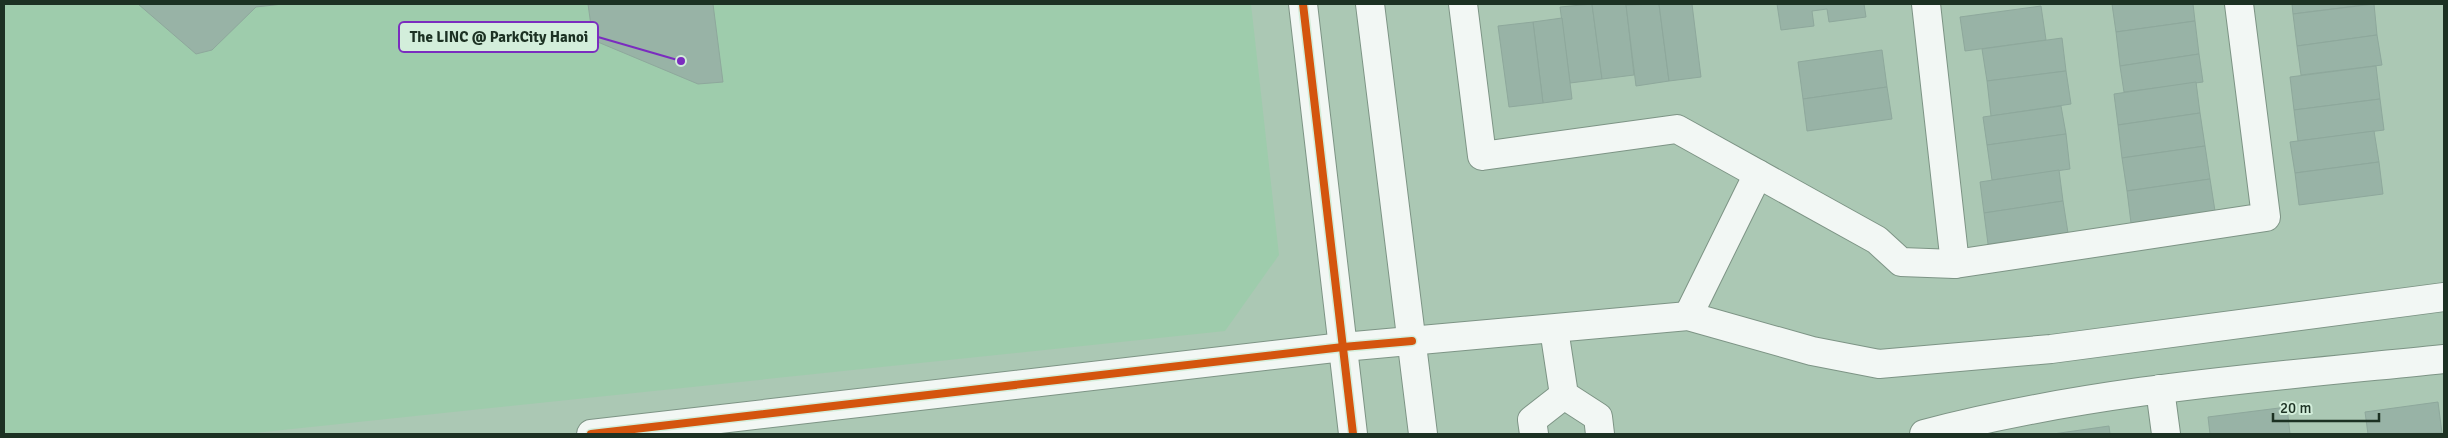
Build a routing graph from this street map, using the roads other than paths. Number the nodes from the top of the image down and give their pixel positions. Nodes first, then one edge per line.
1 (1304, 4) edge
2 (1370, 4) edge
3 (1464, 4) edge
4 (1926, 4) edge
5 (2239, 4) edge
6 (1758, 174) junction
7 (1954, 264) junction
8 (2444, 297) edge
9 (1688, 316) junction
10 (1554, 329) junction
11 (1412, 341) junction
12 (1343, 347) junction
13 (2444, 359) edge
14 (2160, 389) junction
15 (1564, 395) junction
16 (591, 434) edge
17 (1353, 434) edge
18 (1423, 434) edge
19 (1534, 434) edge
20 (1600, 434) edge
21 (1924, 434) edge
22 (2166, 434) edge

1 - 12 street
2 - 11 street
3 - 6 street
4 - 7 street
5 - 7 street
6 - 7 street
6 - 9 street
8 - 9 street
9 - 10 street
10 - 11 street
10 - 15 street
11 - 12 street
11 - 18 street
12 - 16 street
12 - 17 street
13 - 14 street
14 - 21 street
14 - 22 street
15 - 19 street
15 - 20 street

